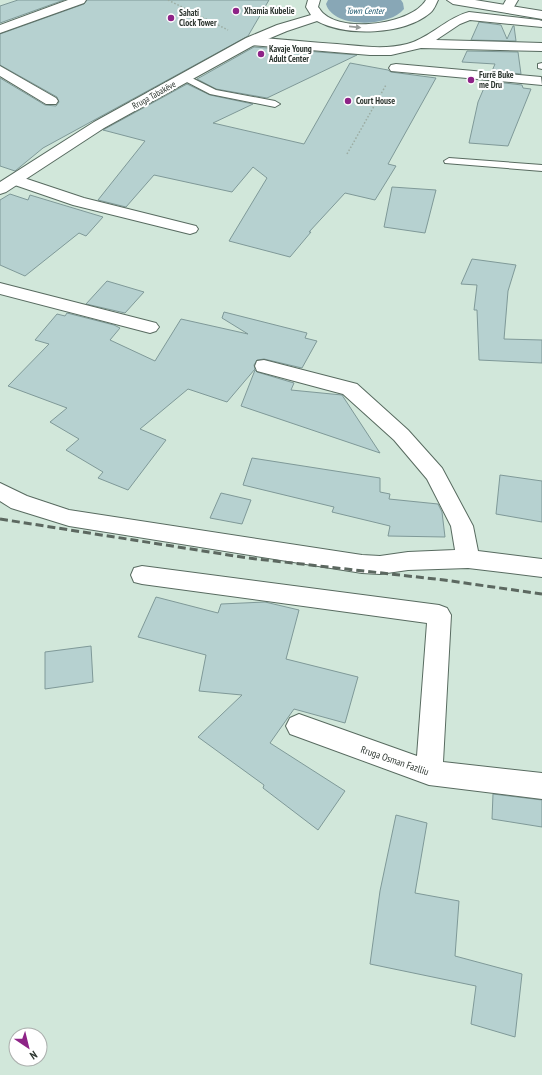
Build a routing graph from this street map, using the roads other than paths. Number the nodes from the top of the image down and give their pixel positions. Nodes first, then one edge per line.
1 (80, 0) edge
2 (314, 0) edge
3 (432, 0) edge
4 (453, 0) edge
5 (510, 5) edge
6 (317, 17) junction
7 (540, 18) edge
8 (2, 26) edge
9 (251, 41) junction
10 (420, 44) junction
11 (541, 47) edge
12 (541, 66) edge
13 (396, 68) road end
14 (0, 70) edge
15 (186, 78) junction
16 (541, 81) junction
17 (542, 95) edge
18 (51, 101) dead end
19 (275, 104) dead end
20 (449, 161) dead end
21 (542, 168) edge
22 (15, 180) junction
23 (0, 190) edge
24 (190, 229) dead end
25 (0, 288) edge
26 (150, 327) dead end
27 (264, 366) dead end
28 (0, 492) edge
29 (468, 559) junction
30 (542, 568) edge
31 (142, 575) dead end
32 (299, 726) dead end
33 (429, 773) junction
34 (542, 786) edge

1 - 8 street
2 - 6 street
6 -> 3 street
4 - 5 street
5 - 7 street
6 - 9 street, Rruga Tabakëve
7 - 10 street
7 - 11 street
9 - 10 street
9 - 15 street, Rruga Tabakëve
10 - 11 street
11 - 12 street
12 - 16 street
13 - 16 street
14 - 18 street
15 - 19 lane
15 - 22 street, Rruga Tabakëve
16 - 17 street
20 - 21 lane
22 - 23 street, Rruga Tabakëve
22 - 24 street
25 - 26 street
27 - 29 street
28 - 29 street
29 - 30 street
31 - 33 street
32 - 33 street, Rruga Osman Fazlliu
33 - 34 street, Rruga Osman Fazlliu

